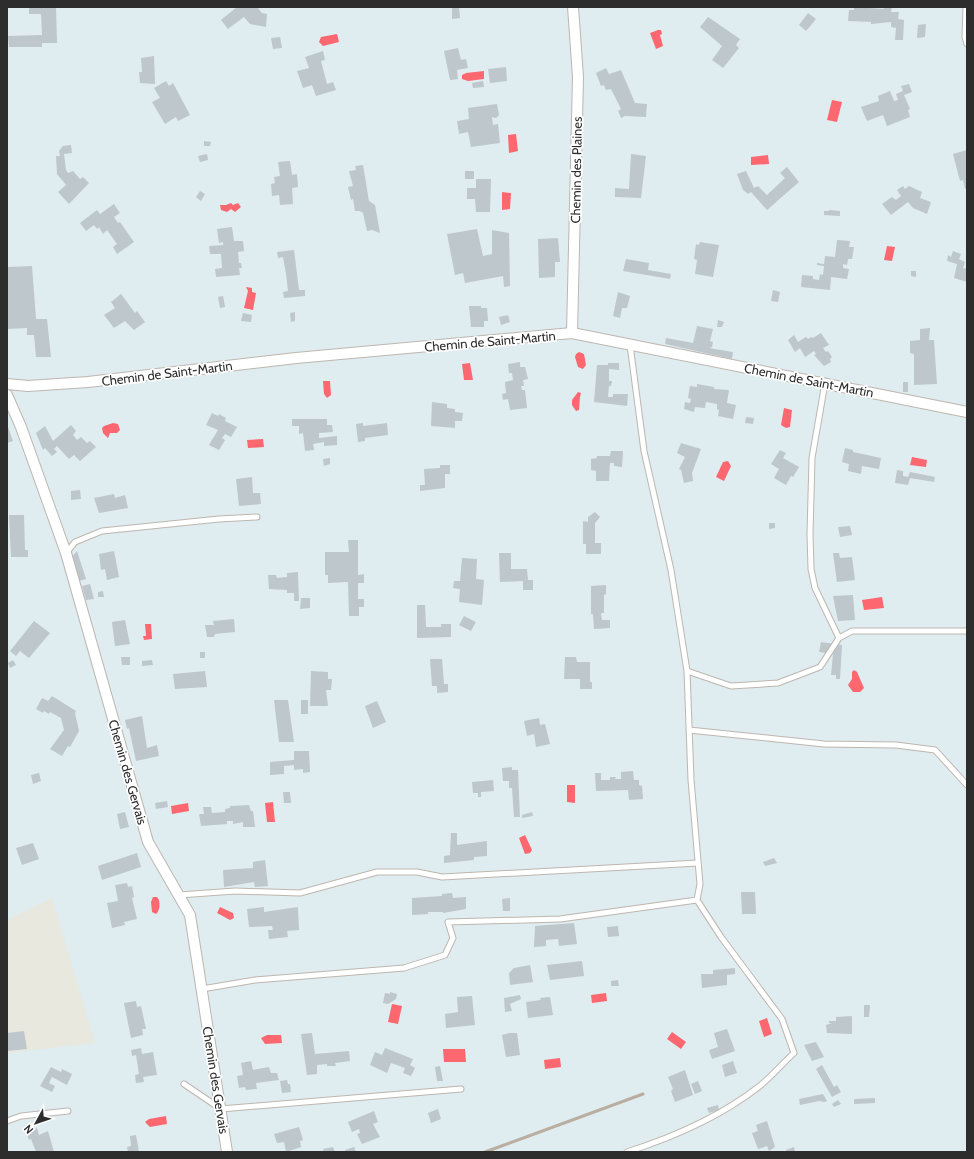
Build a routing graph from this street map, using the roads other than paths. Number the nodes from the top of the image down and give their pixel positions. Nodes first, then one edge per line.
1 (573, 7) edge
2 (966, 7) edge
3 (967, 44) edge
4 (572, 333) junction
5 (630, 344) junction
6 (825, 383) junction
7 (7, 384) edge
8 (7, 395) edge
9 (967, 412) edge
10 (257, 517) dead end
11 (66, 553) junction
12 (967, 631) edge
13 (839, 638) junction
14 (687, 671) junction
15 (689, 730) junction
16 (967, 785) edge
17 (698, 863) junction
18 (179, 895) junction
19 (696, 900) junction
20 (202, 989) junction
21 (184, 1084) dead end
22 (461, 1089) dead end
23 (221, 1109) junction
24 (68, 1111) dead end
25 (7, 1121) edge
26 (227, 1152) edge
27 (627, 1152) edge

1 - 4 street, Chemin des Plaines
2 - 3 lane
4 - 5 street, Chemin de Saint-Martin
4 - 7 street, Chemin de Saint-Martin
5 - 6 street, Chemin de Saint-Martin
5 - 14 lane
6 - 9 street, Chemin de Saint-Martin
6 - 13 lane
8 - 11 street, Chemin des Gervais
10 - 11 lane
11 - 18 street, Chemin des Gervais
12 - 13 lane
13 - 14 lane
14 - 15 lane
15 - 16 lane
15 - 17 lane
17 - 18 lane
17 - 19 lane
18 - 20 street, Chemin des Gervais
19 - 20 lane
19 - 27 lane
20 - 23 street, Chemin des Gervais
21 - 23 lane
22 - 23 lane
23 - 26 street, Chemin des Gervais
24 - 25 lane

